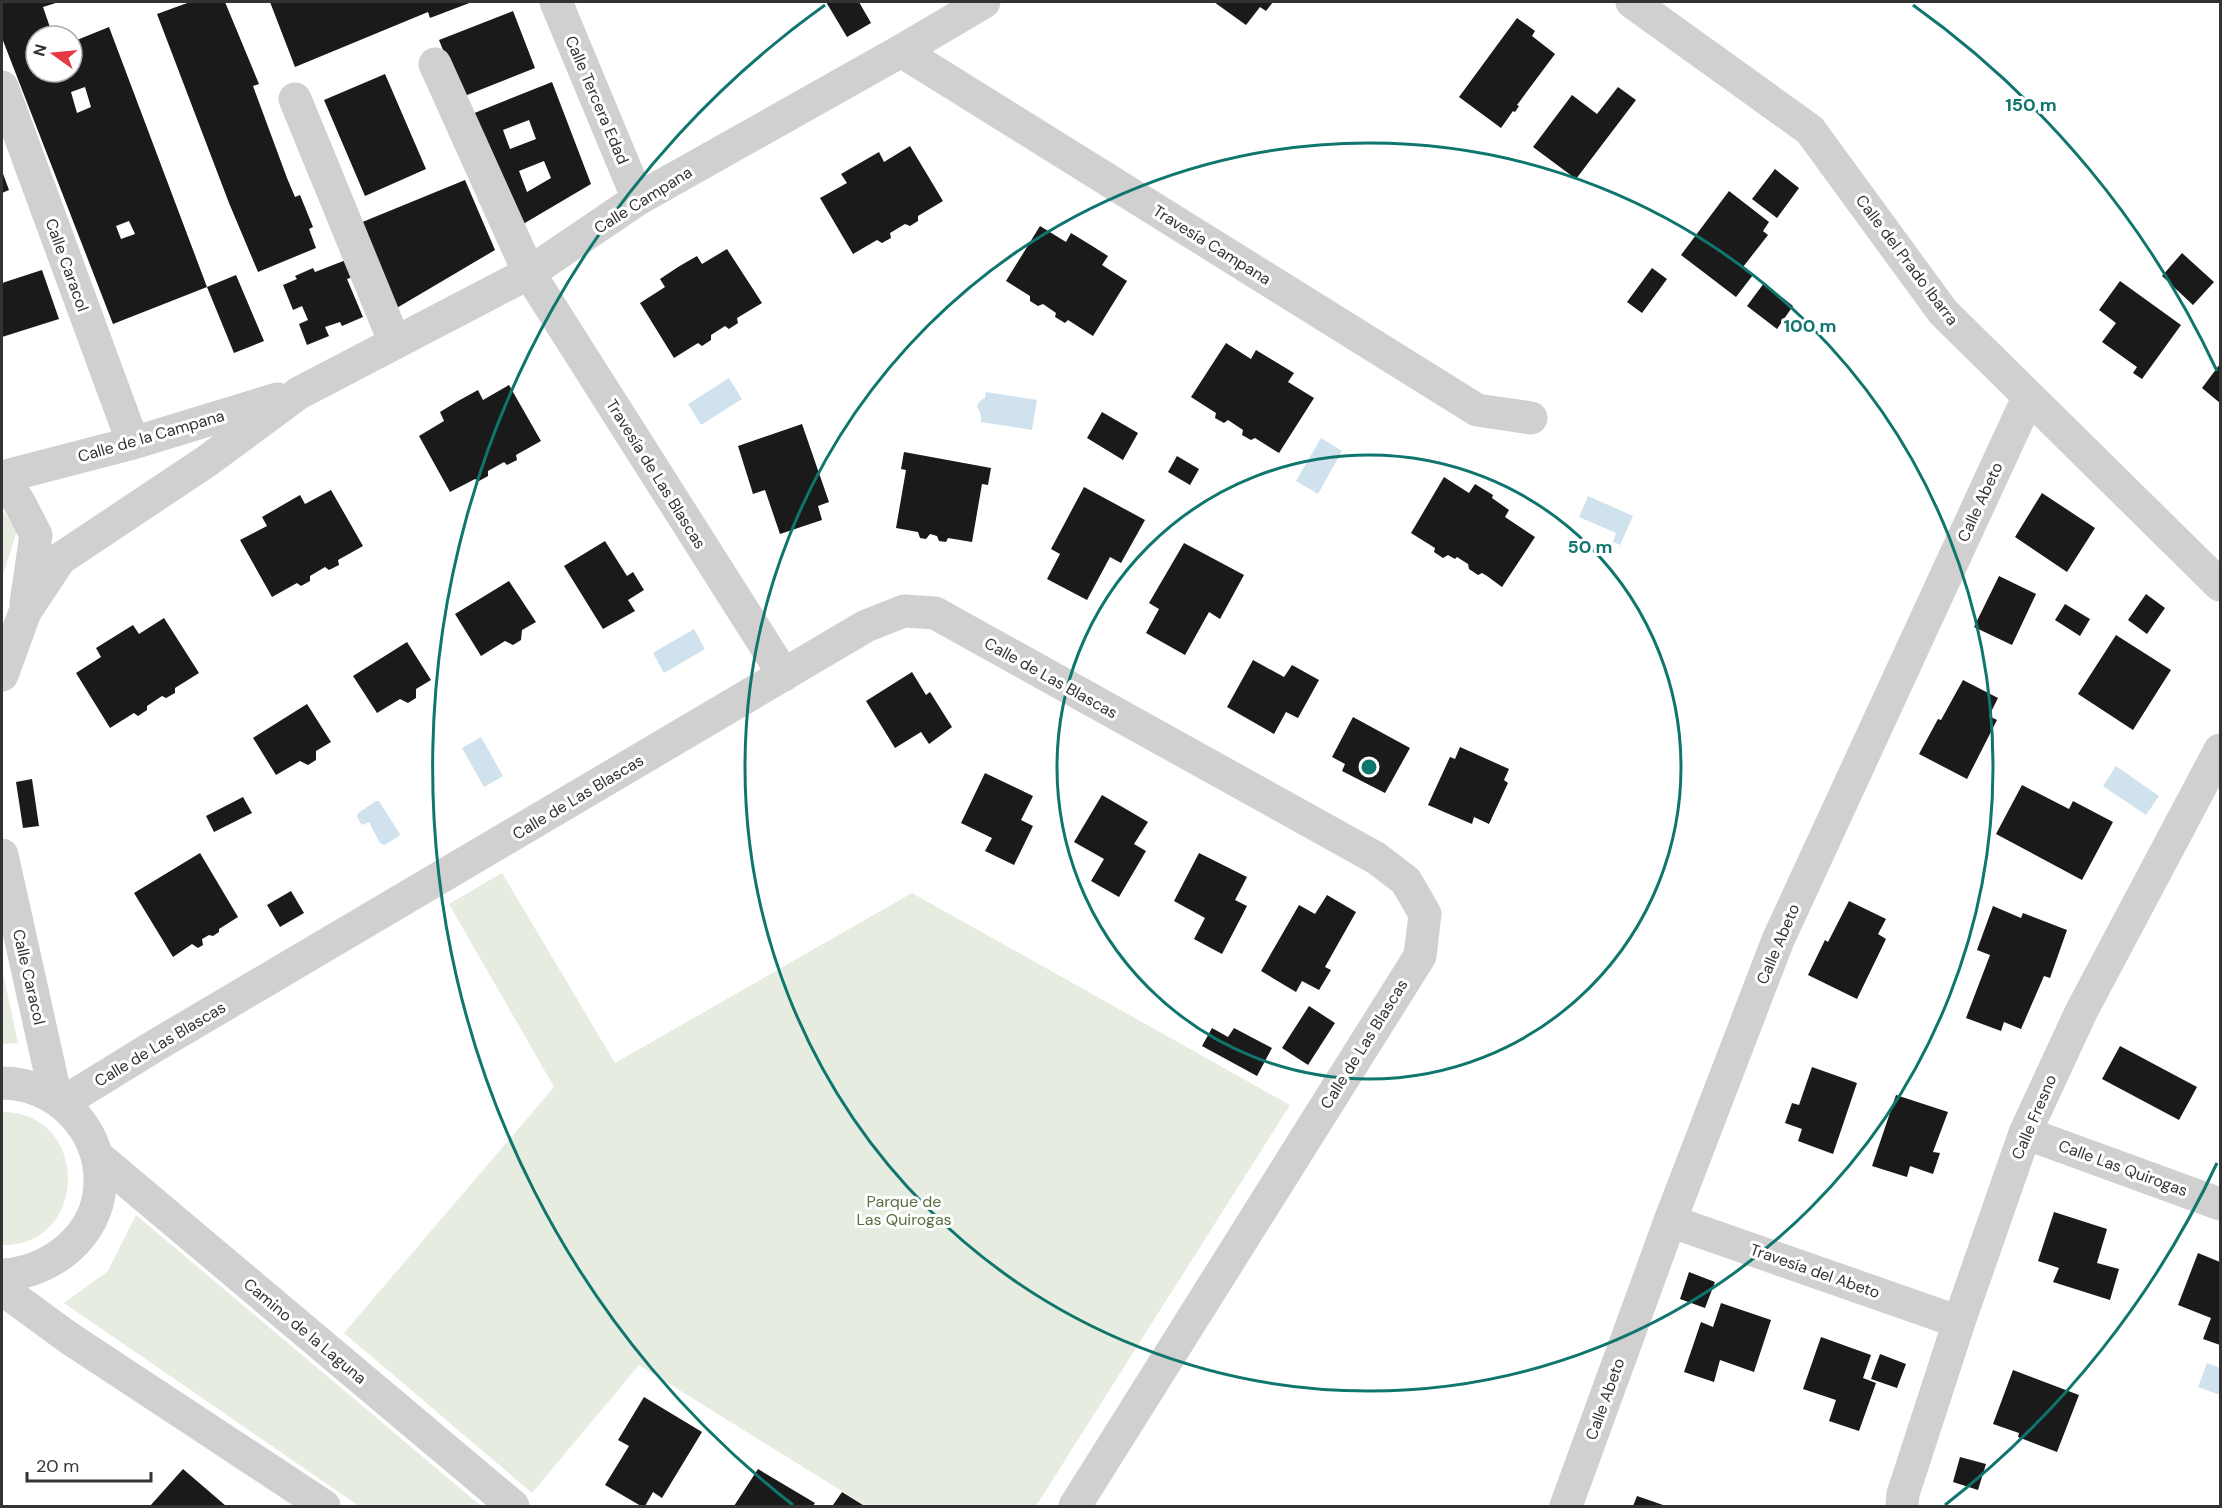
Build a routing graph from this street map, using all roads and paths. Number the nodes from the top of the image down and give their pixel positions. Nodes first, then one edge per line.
1 (556, 2) edge
2 (984, 2) edge
3 (1632, 2) edge
4 (901, 51) junction
5 (435, 64) dead end
6 (2, 87) edge
7 (296, 99) dead end
8 (638, 200) junction
9 (529, 273) junction
10 (395, 343) junction
11 (299, 393) junction
12 (2028, 398) junction
13 (1531, 418) dead end
14 (133, 443) junction
15 (2, 478) edge
16 (2220, 585) edge
17 (25, 612) junction
18 (2, 639) edge
19 (2, 675) edge
20 (784, 675) junction
21 (2220, 750) edge
22 (2, 855) edge
23 (2, 1083) edge
24 (59, 1100) junction
25 (2025, 1132) junction
26 (97, 1156) junction
27 (2220, 1204) edge
28 (1670, 1221) junction
29 (2, 1275) edge
30 (2, 1289) edge
31 (1959, 1322) junction
32 (324, 1506) edge
33 (513, 1506) edge
34 (1075, 1506) edge
35 (1566, 1506) edge
36 (1902, 1506) edge

1 - 8 street, Calle Tercera Edad
2 - 4 street, Calle Campana
3 - 12 street, Calle del Prado Ibarra
4 - 8 street, Calle Campana
4 - 13 street, Travesía Campana
5 - 9 street, Travesía de Las Blascas
6 - 14 street, Calle Caracol
7 - 10 street
8 - 9 street, Calle Campana
9 - 10 street, Calle Campana
9 - 20 street, Travesía de Las Blascas
10 - 11 street, Calle Campana
11 - 14 street, Calle de la Campana
11 - 17 street
12 - 16 street, Calle del Prado Ibarra
12 - 28 street, Calle Abeto
14 - 15 street, Calle de la Campana
15 - 17 street
17 - 18 street
17 - 19 street
20 - 24 street, Calle de Las Blascas
20 - 34 street, Calle de Las Blascas
21 - 25 street, Calle Fresno
22 - 24 street, Calle Caracol
23 - 24 street
24 - 26 street
25 - 27 street, Calle Las Quirogas
25 - 31 street, Calle Fresno
26 - 29 street
26 - 33 street, Camino de la Laguna
28 - 31 street, Travesía del Abeto
28 - 35 street, Calle Abeto
30 - 32 street
31 - 36 street, Calle Fresno

